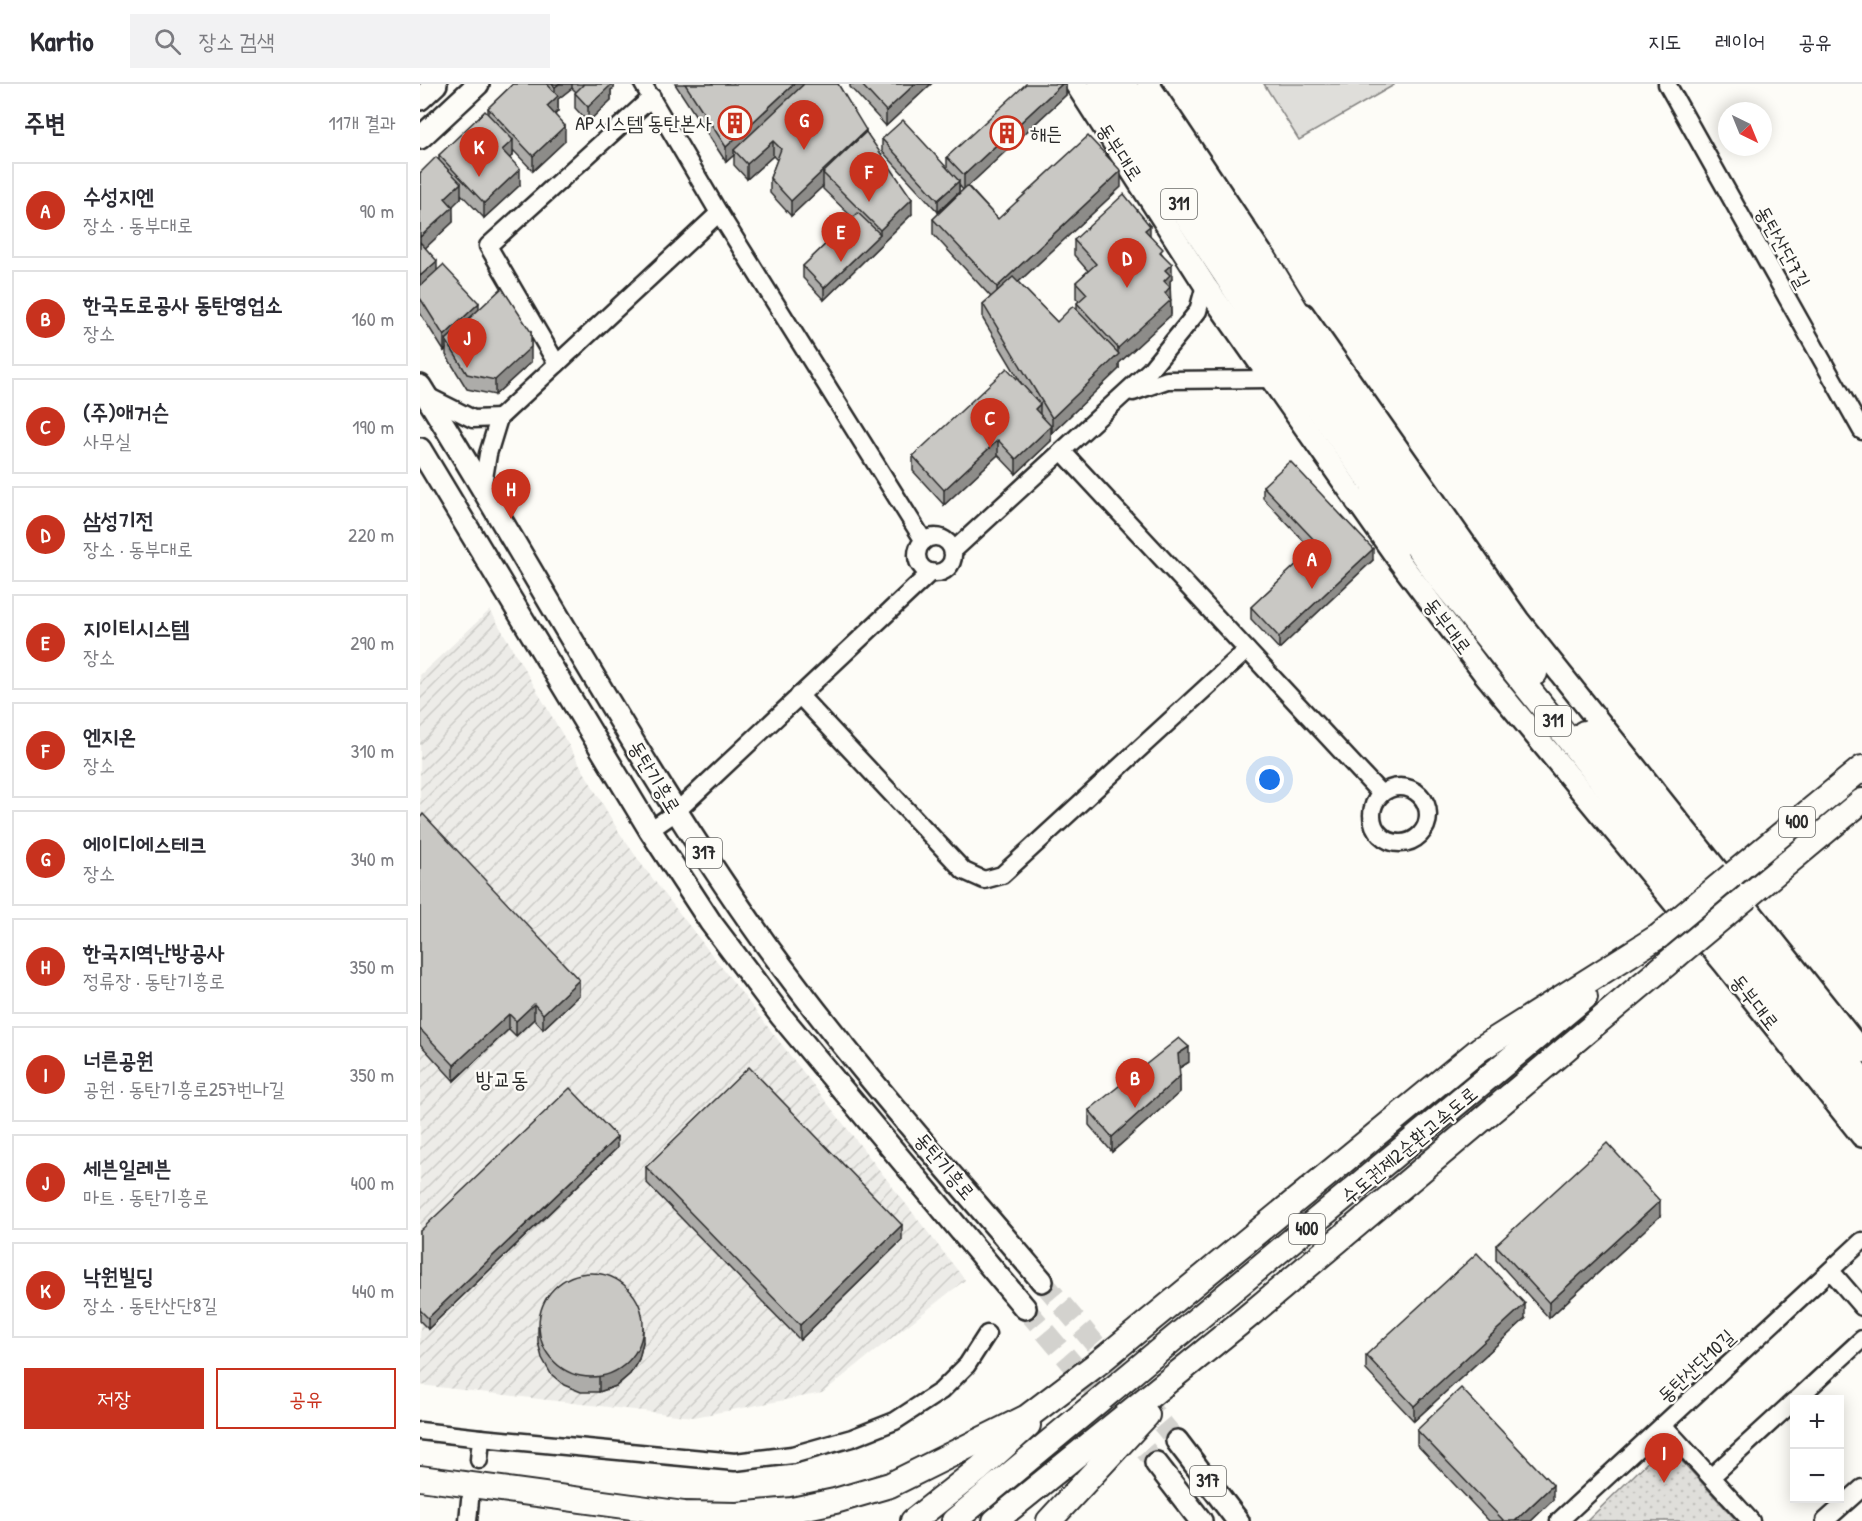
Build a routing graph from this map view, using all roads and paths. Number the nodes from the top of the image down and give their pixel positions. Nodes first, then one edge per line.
1 (436, 84) edge
2 (478, 84) edge
3 (1076, 84) edge
4 (1100, 84) edge
5 (1123, 84) edge
6 (1148, 84) edge
7 (1667, 84) edge
8 (647, 91) edge
9 (420, 99) edge
10 (420, 138) edge
11 (719, 213) junction
12 (1264, 258) junction
13 (1205, 285) junction
14 (557, 364) junction
15 (1270, 379) junction
16 (423, 391) edge
17 (1119, 399) junction
18 (499, 418) junction
19 (1862, 430) edge
20 (420, 449) edge
21 (1062, 451) junction
22 (482, 490) junction
23 (1358, 501) junction
24 (924, 541) junction
25 (953, 551) junction
26 (931, 572) junction
27 (1439, 577) junction
28 (1478, 594) junction
29 (1248, 650) junction
30 (799, 695) junction
31 (1862, 768) edge
32 (1381, 794) dead end
33 (1862, 801) edge
34 (676, 812) junction
35 (650, 830) junction
36 (1659, 936) junction
37 (1862, 1052) edge
38 (1862, 1080) edge
39 (1862, 1107) edge
40 (1862, 1136) edge
41 (1862, 1241) edge
42 (1831, 1270) junction
43 (1042, 1281) tunnel mouth
44 (1862, 1307) edge
45 (1025, 1308) tunnel mouth
46 (1246, 1318) junction
47 (987, 1334) dead end
48 (1862, 1339) edge
49 (1097, 1364) junction
50 (1800, 1395) edge
51 (1790, 1405) edge
52 (1663, 1425) junction
53 (420, 1431) edge
54 (481, 1438) junction
55 (1177, 1441) tunnel mouth
56 (479, 1460) dead end
57 (1156, 1463) tunnel mouth
58 (1712, 1477) junction
59 (420, 1478) edge
60 (1862, 1488) edge
61 (470, 1500) dead end
62 (1567, 1518) edge
63 (468, 1521) edge
64 (913, 1521) edge
65 (954, 1521) edge
66 (995, 1521) edge
67 (1049, 1521) edge
68 (1201, 1521) edge
69 (1239, 1521) edge
70 (1751, 1521) edge
71 (1825, 1521) edge

1 - 9 main road
2 - 10 main road
3 - 13 main road, 동부대로
4 - 27 highway, 동부대로 / 311
5 - 28 highway, 동부대로 / 311
6 - 12 main road
7 - 19 street, 동탄산단7길
8 - 11 street
8 - 14 street
11 - 14 street
11 - 24 street
12 - 28 highway
12 - 37 main road
13 - 15 main road, 동부대로
13 - 17 street
14 - 18 street
15 - 17 street
15 - 23 main road, 동부대로
16 - 18 street
16 - 22 main road, 동탄기흥로 / 317
17 - 21 street
18 - 22 street
20 - 35 main road, 동탄기흥로 / 317
21 - 25 street
21 - 29 street
22 - 34 main road, 동탄기흥로 / 317
23 - 27 highway
23 - 40 main road, 동부대로
24 - 25 street
24 - 26 street
25 - 26 street
26 - 30 street
27 - 39 highway, 동부대로 / 311
28 - 38 highway, 동부대로 / 311
29 - 30 street
29 - 32 street
30 - 34 street
31 - 36 highway, 수도권제2순환고속도로 / 400, bridge
33 - 46 highway, 수도권제2순환고속도로 / 400, bridge
34 - 35 street
34 - 43 main road, 동탄기흥로 / 317
35 - 45 main road, 동탄기흥로 / 317
36 - 49 highway
36 - 65 highway, 수도권제2순환고속도로 / 400
41 - 42 street, 동탄산단10길
42 - 44 street
42 - 52 street, 동탄산단10길
46 - 66 highway, 수도권제2순환고속도로 / 400
46 - 67 highway
47 - 54 street
48 - 50 street
49 - 59 highway
49 - 64 highway
51 - 58 street
52 - 58 street
52 - 62 street, 동탄산단10길
53 - 54 street
54 - 56 street
55 - 69 main road, 317
57 - 68 main road, 317
58 - 70 street
60 - 71 street
61 - 63 street

